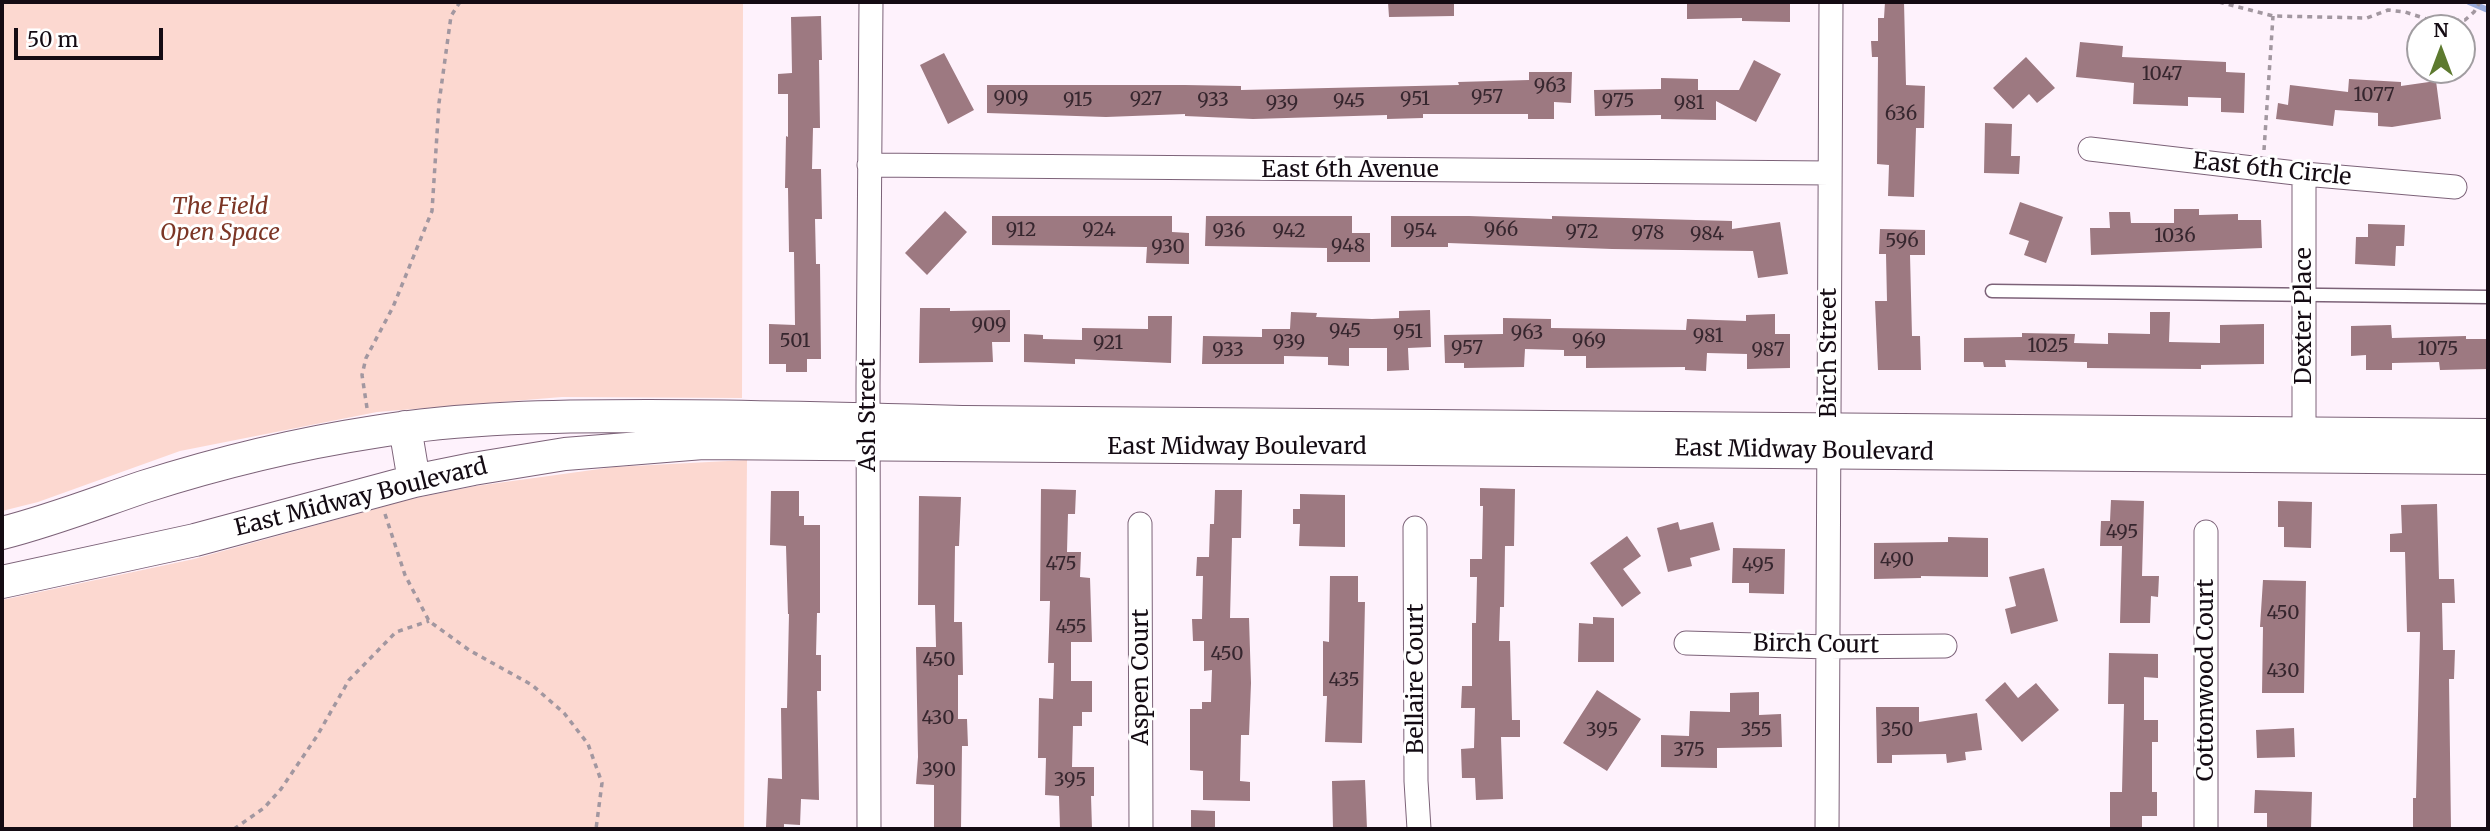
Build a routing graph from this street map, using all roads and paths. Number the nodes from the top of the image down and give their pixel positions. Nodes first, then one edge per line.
1 (460, 2) edge
2 (871, 2) edge
3 (1831, 2) edge
4 (2219, 2) edge
5 (2480, 2) edge
6 (2273, 16) junction
7 (2090, 149) dead end
8 (870, 165) junction
9 (2262, 170) junction
10 (1830, 173) junction
11 (2304, 174) junction
12 (2455, 187) dead end
13 (1992, 291) dead end
14 (2305, 295) junction
15 (2488, 297) edge
16 (368, 414) dead end
17 (405, 427) junction
18 (869, 433) junction
19 (2488, 435) edge
20 (1828, 440) junction
21 (2304, 445) junction
22 (2488, 458) edge
23 (414, 481) junction
24 (383, 507) dead end
25 (1140, 524) dead end
26 (1415, 528) dead end
27 (2206, 531) dead end
28 (2, 533) edge
29 (2, 582) edge
30 (429, 621) junction
31 (1686, 643) dead end
32 (1945, 646) dead end
33 (1829, 647) junction
34 (234, 829) edge
35 (596, 829) edge
36 (869, 829) edge
37 (1141, 829) edge
38 (1419, 829) edge
39 (1827, 829) edge
40 (2206, 829) edge

1 - 16 path
2 - 8 street, Ash Street
3 - 10 street, Birch Street
4 - 6 path
5 - 6 path
6 - 9 path
7 - 9 street, East 6th Circle
8 - 10 street, East 6th Avenue
8 - 18 street, Ash Street
9 - 11 street, East 6th Circle
10 - 20 street, Birch Street
11 - 12 street, East 6th Circle
11 - 14 street, Dexter Place
13 - 14 lane
14 - 15 lane
14 - 21 street, Dexter Place
17 - 18 main road, East Midway Boulevard
17 - 23 main road
17 - 28 main road, East Midway Boulevard
18 - 20 main road, East Midway Boulevard
18 - 23 main road, East Midway Boulevard
18 - 36 street, Ash Street
19 - 21 main road, East Midway Boulevard
20 - 21 main road, East Midway Boulevard
20 - 33 street, Birch Street
21 - 22 main road, East Midway Boulevard
23 - 29 main road, East Midway Boulevard
24 - 30 path
25 - 37 street, Aspen Court
26 - 38 street, Bellaire Court
27 - 40 street, Cottonwood Court
30 - 34 path
30 - 35 path
31 - 33 street, Birch Court
32 - 33 street, Birch Court
33 - 39 street, Birch Street

